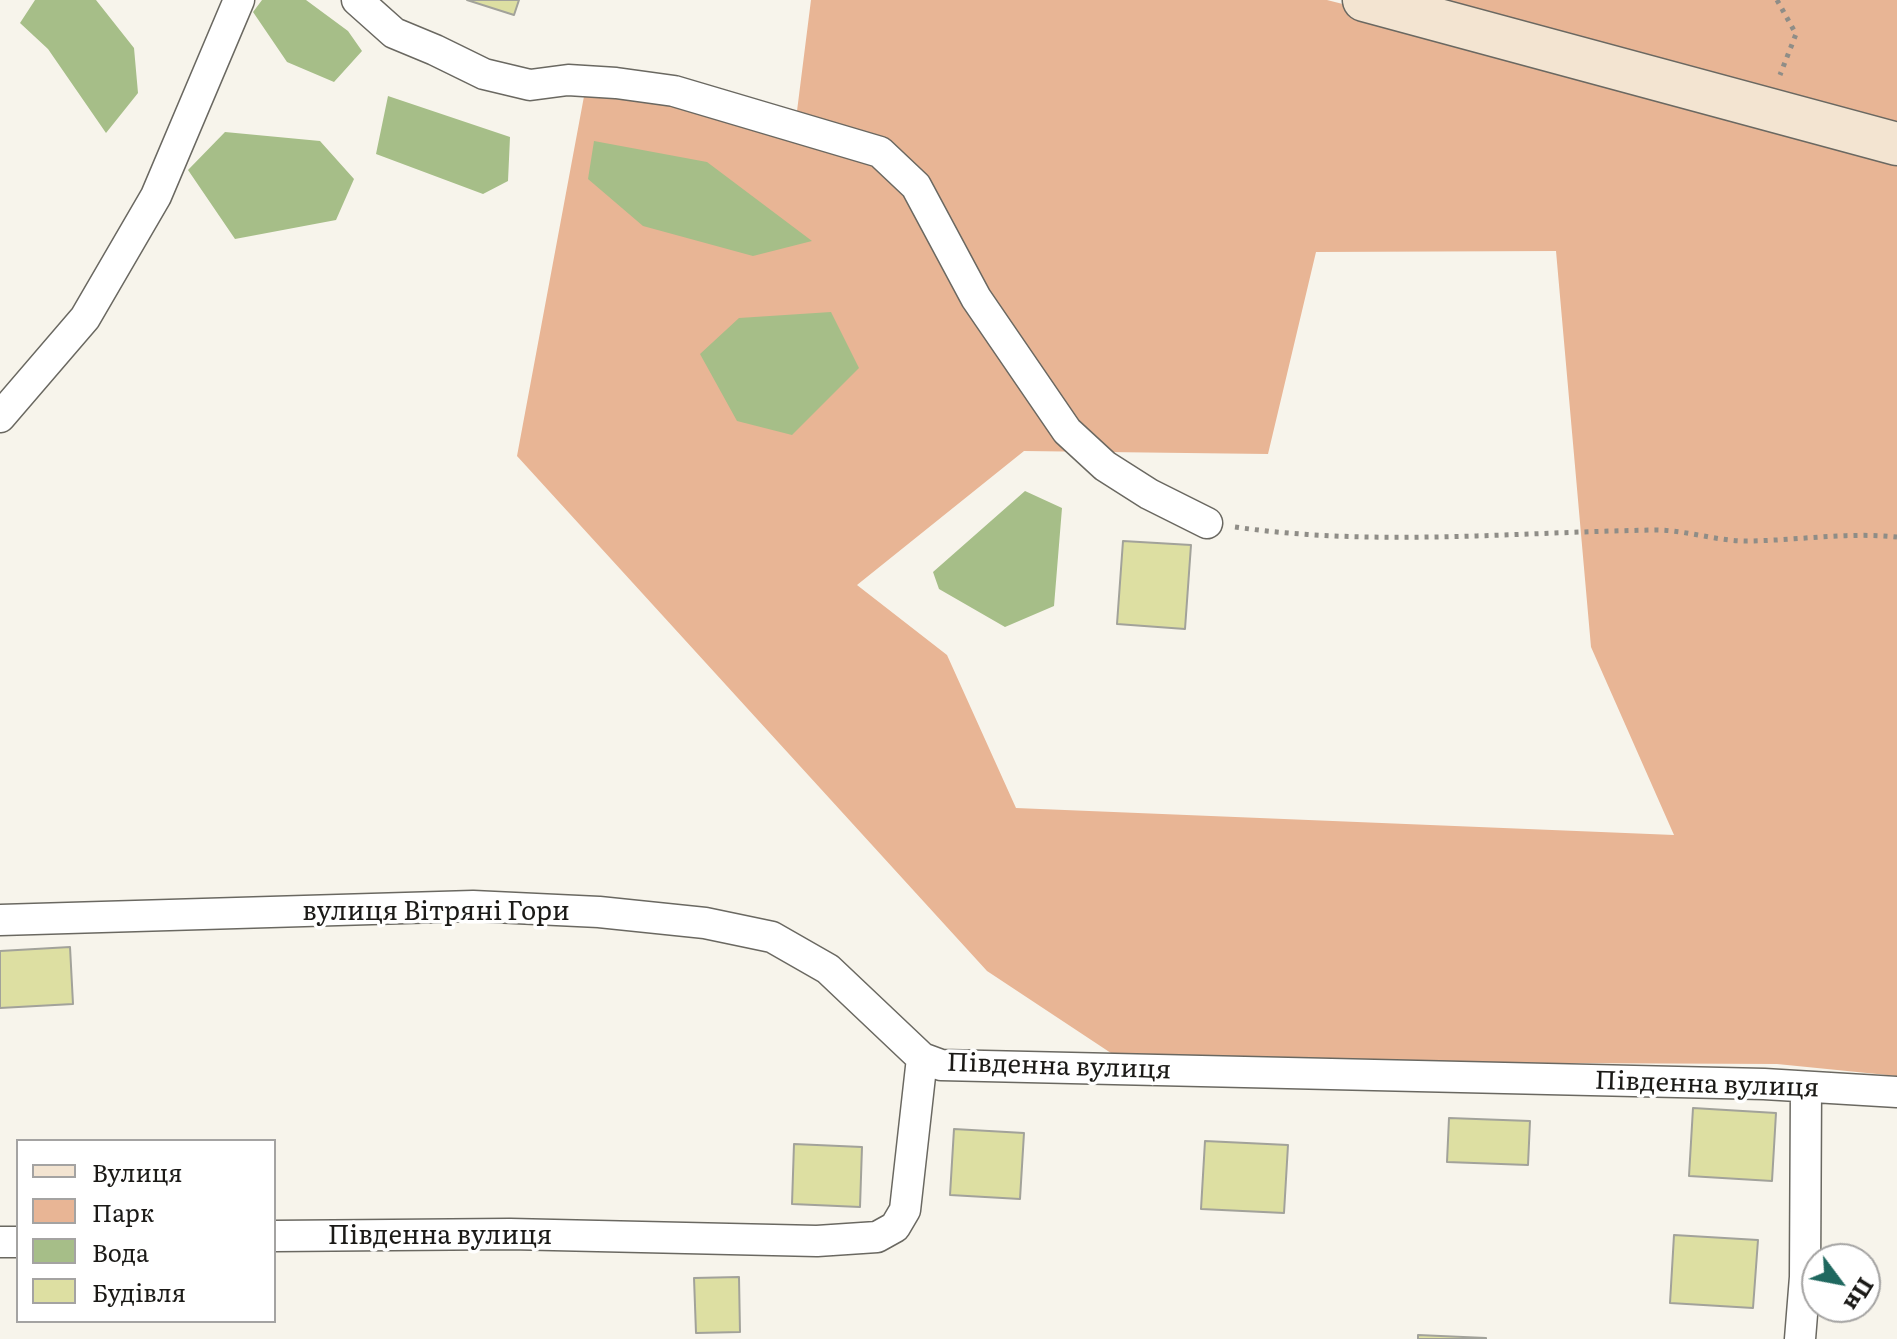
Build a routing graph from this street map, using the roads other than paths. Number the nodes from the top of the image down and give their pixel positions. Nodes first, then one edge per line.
1 (239, 0) edge
2 (357, 0) edge
3 (1364, 0) edge
4 (1897, 144) edge
5 (0, 417) edge
6 (1207, 523) road end
7 (0, 920) edge
8 (922, 1058) junction
9 (1806, 1087) junction
10 (1897, 1092) edge
11 (276, 1236) edge
12 (1800, 1339) edge

1 - 5 street
2 - 6 street
3 - 4 street
7 - 8 street, вулиця Вітряні Гори
8 - 9 street, Південна вулиця
8 - 11 street, Південна вулиця
9 - 10 street, Південна вулиця
9 - 12 street

